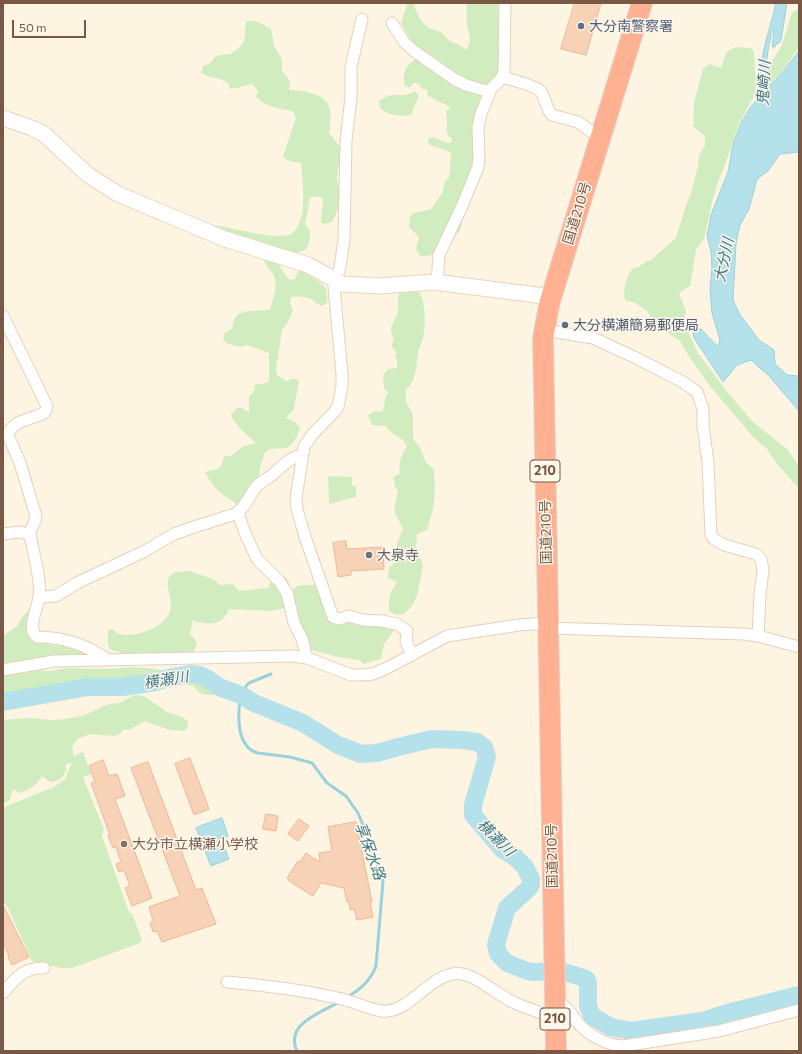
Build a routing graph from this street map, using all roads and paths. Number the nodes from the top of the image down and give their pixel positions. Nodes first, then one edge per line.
1 (504, 3) edge
2 (642, 3) edge
3 (362, 19) dead end
4 (392, 24) dead end
5 (502, 77) junction
6 (490, 92) junction
7 (3, 118) edge
8 (600, 138) junction
9 (335, 281) junction
10 (437, 282) junction
11 (552, 297) junction
12 (3, 316) edge
13 (544, 330) junction
14 (302, 456) junction
15 (238, 513) junction
16 (3, 534) edge
17 (30, 535) junction
18 (39, 597) junction
19 (548, 625) junction
20 (758, 636) junction
21 (799, 647) edge
22 (412, 655) junction
23 (307, 658) junction
24 (108, 660) junction
25 (3, 670) edge
26 (44, 968) dead end
27 (227, 982) dead end
28 (3, 993) edge
29 (555, 1002) junction
30 (799, 1010) edge
31 (556, 1051) edge

1 - 5 street
2 - 8 highway, 国道210号 / 210
3 - 9 street
4 - 6 street
5 - 6 street
5 - 8 street
6 - 10 street
7 - 9 street
8 - 11 highway, 国道210号 / 210
9 - 10 street
9 - 14 street
10 - 11 street
11 - 13 highway, 国道210号 / 210
12 - 17 street
13 - 19 highway, 国道210号 / 210
13 - 20 street
14 - 15 street
14 - 22 street
15 - 18 street
15 - 23 street
16 - 17 street
17 - 18 street
18 - 24 street
19 - 20 street
19 - 22 street
19 - 29 highway, 国道210号 / 210
20 - 21 street
22 - 23 street
23 - 24 street
24 - 25 street
26 - 28 street
27 - 29 street
29 - 30 street
29 - 31 highway, 国道210号 / 210

